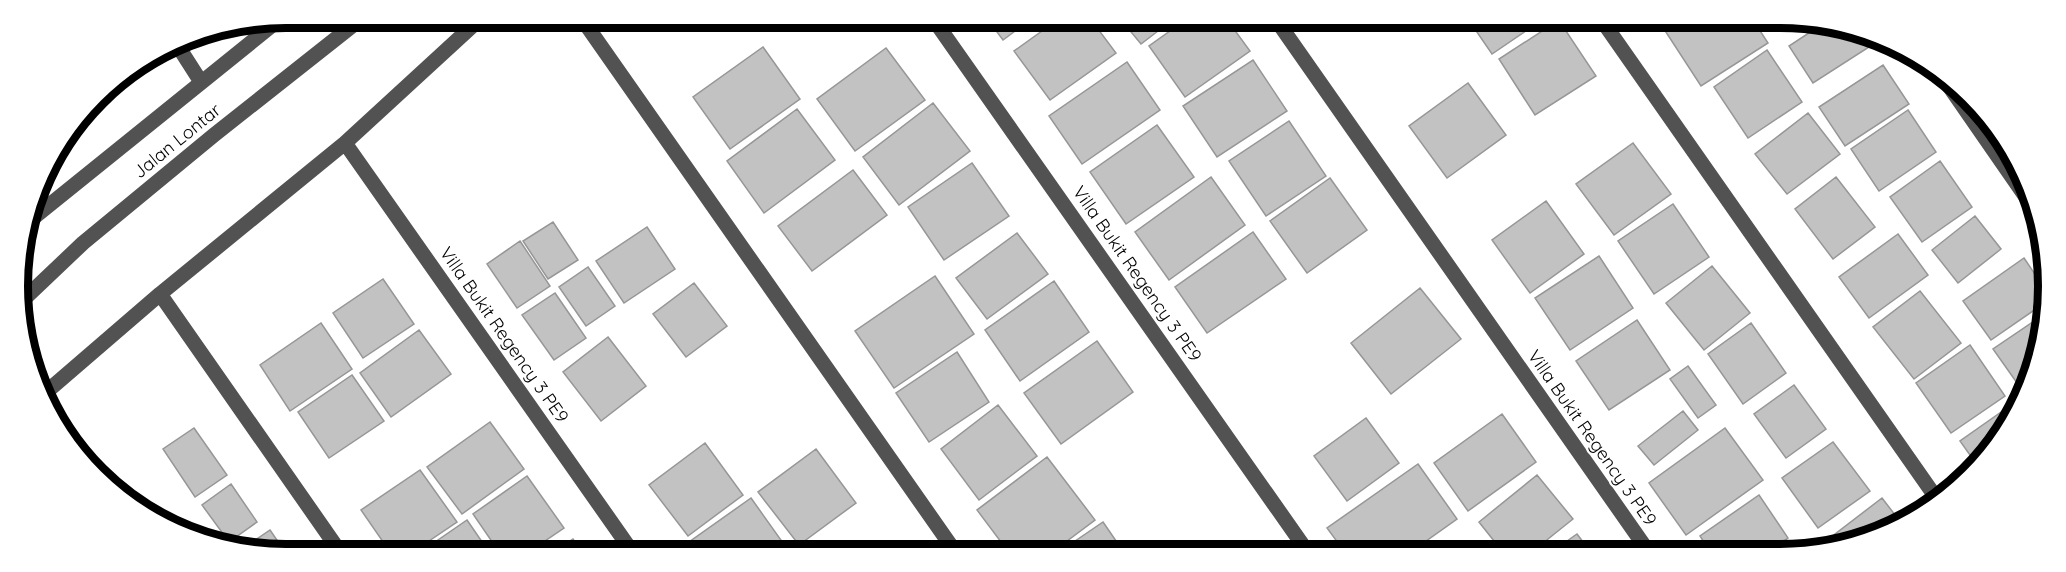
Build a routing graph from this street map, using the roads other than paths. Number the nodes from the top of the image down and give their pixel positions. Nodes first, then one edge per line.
1 (349, 28) edge
2 (470, 28) edge
3 (588, 28) edge
4 (940, 28) edge
5 (1282, 28) edge
6 (1607, 28) edge
7 (267, 29) edge
8 (181, 51) edge
9 (201, 82) junction
10 (1960, 102) edge
11 (345, 143) junction
12 (2016, 183) edge
13 (39, 214) edge
14 (160, 294) junction
15 (29, 295) edge
16 (50, 389) edge
17 (1933, 493) edge
18 (335, 544) edge
19 (627, 544) edge
20 (950, 544) edge
21 (1302, 544) edge
22 (1643, 544) edge

1 - 15 street, Jalan Lontar
2 - 11 street
3 - 20 street
4 - 21 street, Villa Bukit Regency 3 PE9
5 - 22 street, Villa Bukit Regency 3 PE9
6 - 17 street
7 - 9 street
8 - 9 street
9 - 13 street
10 - 12 street
11 - 14 street
11 - 19 street, Villa Bukit Regency 3 PE9
14 - 16 street
14 - 18 street

